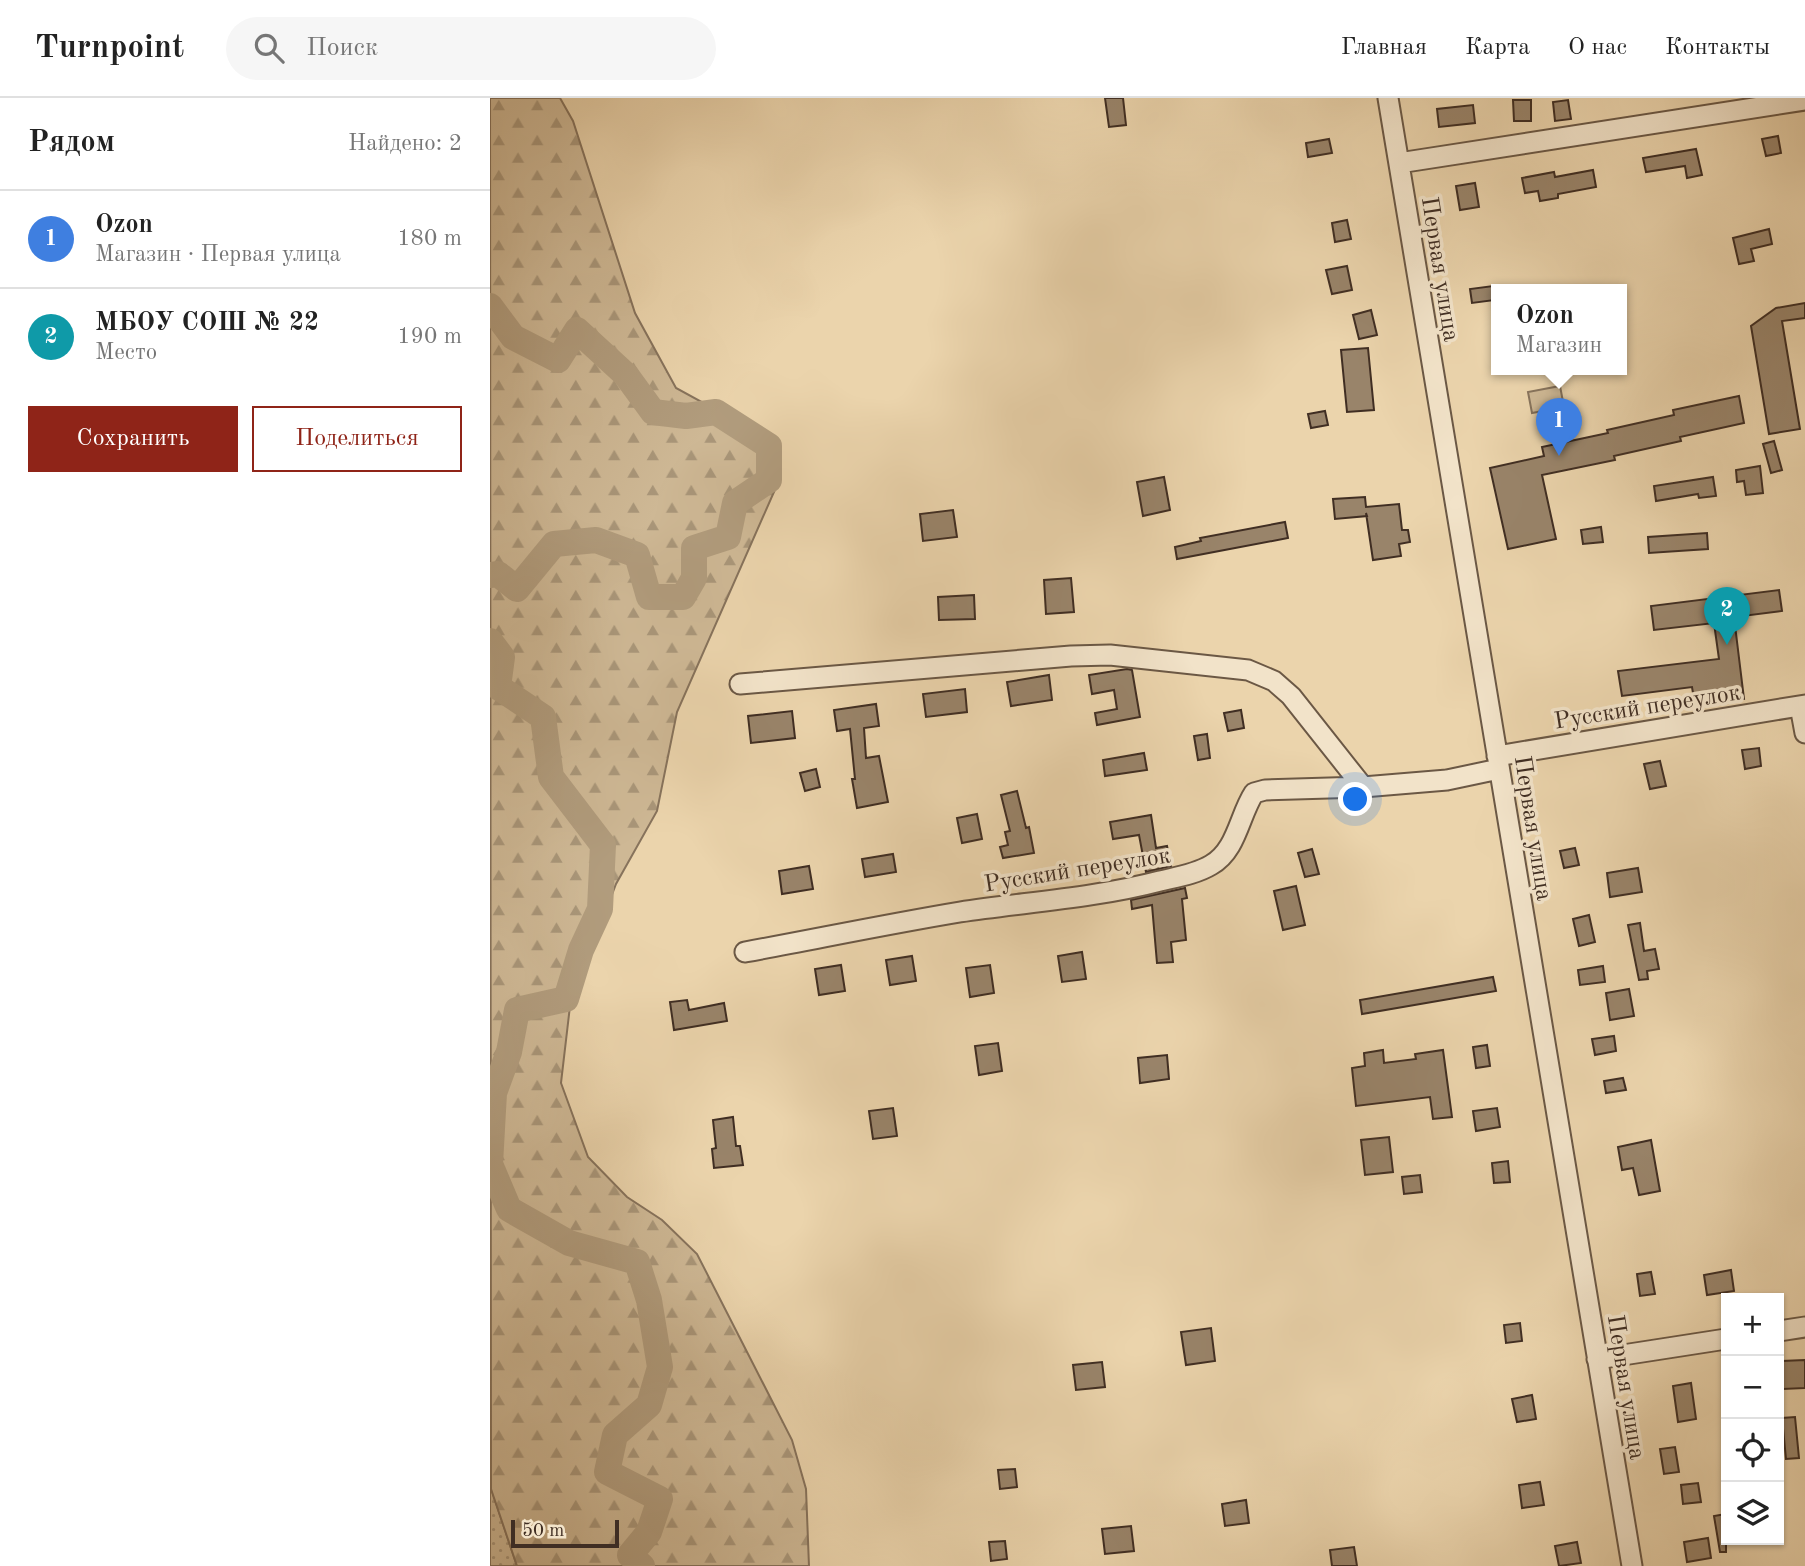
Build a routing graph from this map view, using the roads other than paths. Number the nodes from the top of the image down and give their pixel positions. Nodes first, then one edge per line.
1 (1388, 98) edge
2 (1805, 100) edge
3 (1399, 163) junction
4 (740, 684) dead end
5 (1802, 705) edge
6 (1805, 733) edge
7 (1498, 762) junction
8 (1363, 787) junction
9 (745, 952) dead end
10 (1805, 1327) edge
11 (1784, 1330) edge
12 (1721, 1340) edge
13 (1597, 1359) junction
14 (1632, 1566) edge

1 - 3 street, Первая улица
2 - 3 street
3 - 7 street, Первая улица
4 - 8 street
5 - 6 street
5 - 7 street, Русский переулок
7 - 8 street, Русский переулок
7 - 13 street, Первая улица
8 - 9 street, Русский переулок
10 - 11 street
12 - 13 street
13 - 14 street, Первая улица

